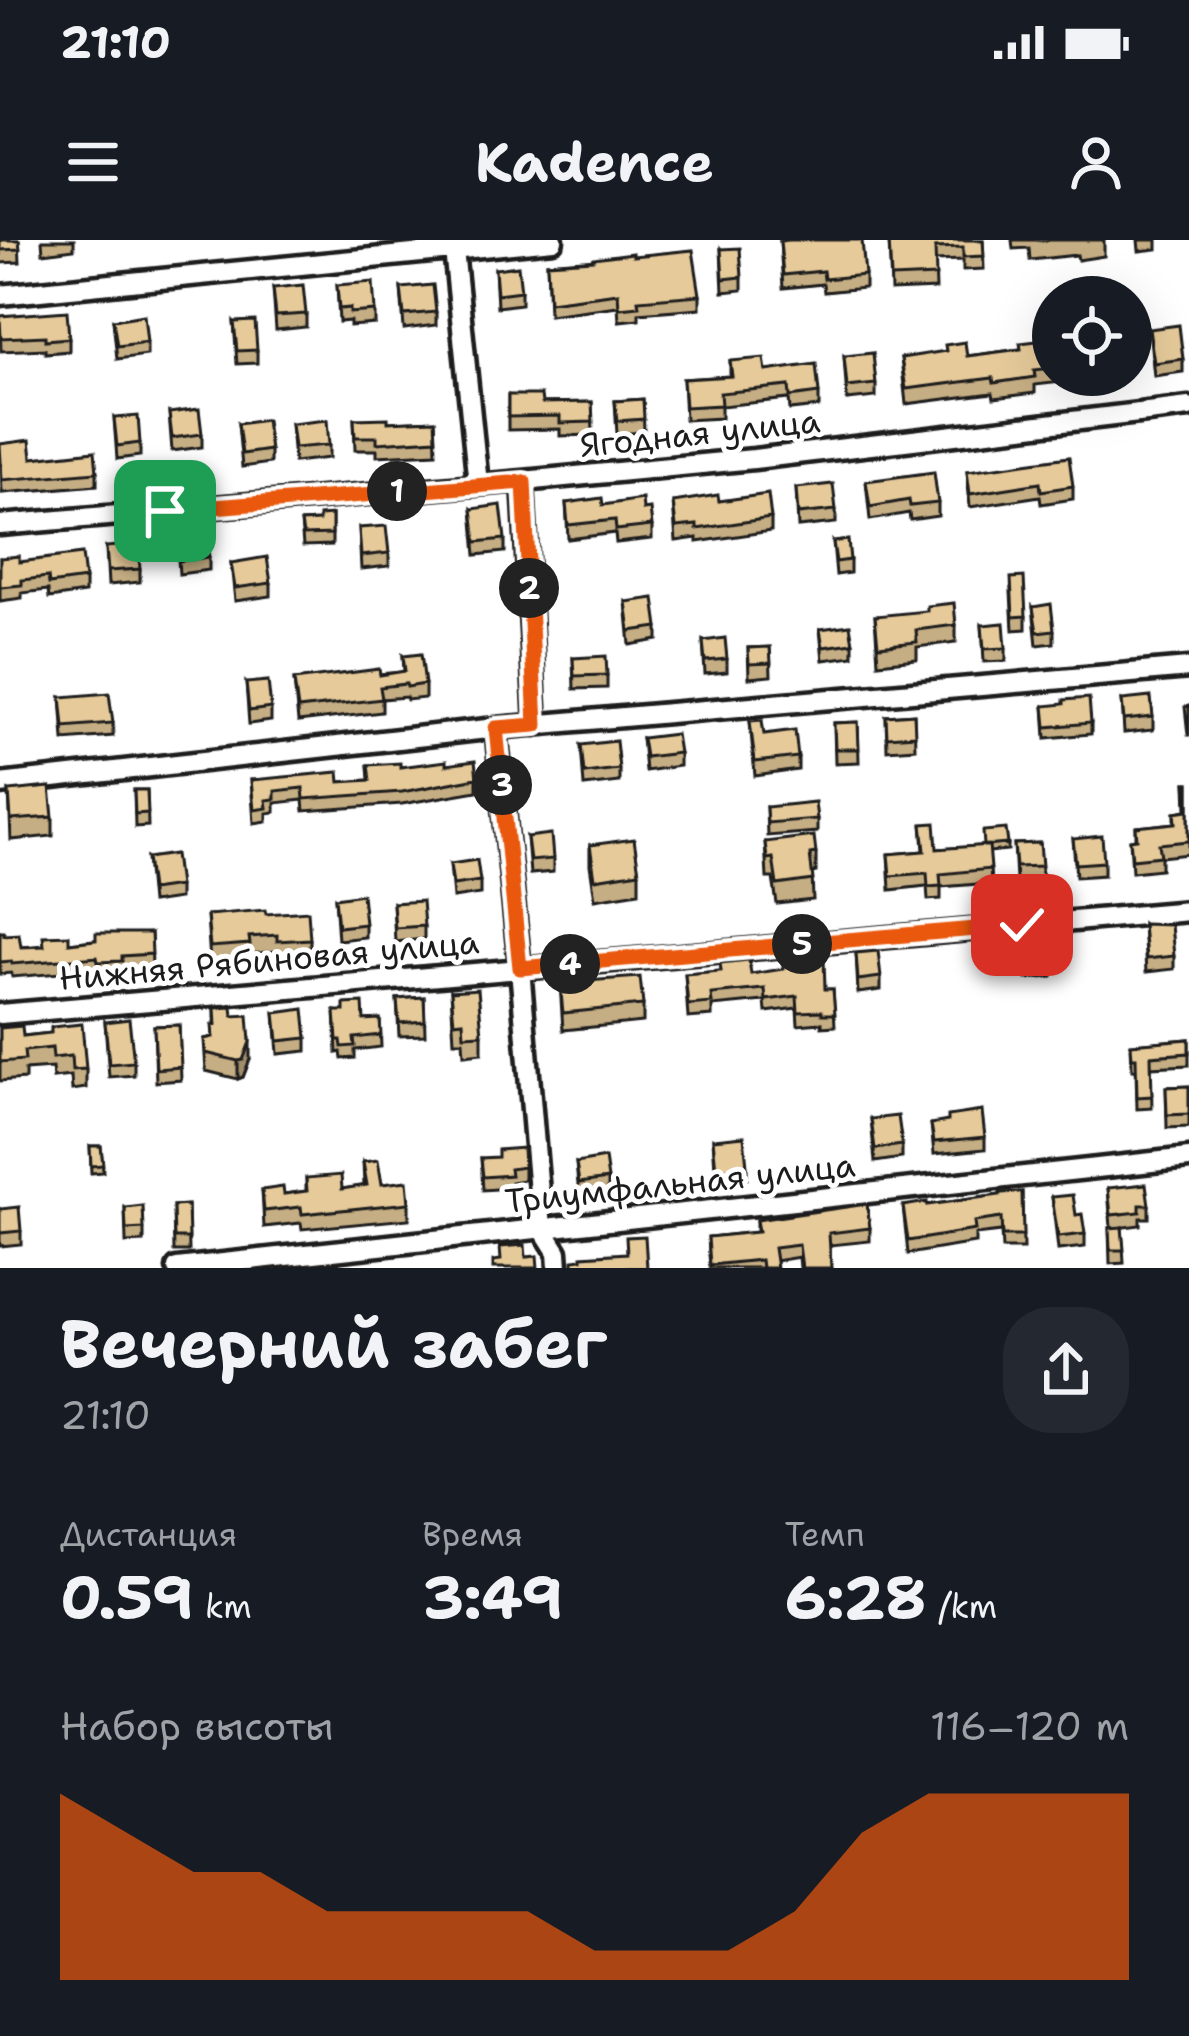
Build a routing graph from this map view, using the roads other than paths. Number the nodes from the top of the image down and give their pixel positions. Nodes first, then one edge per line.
1 (553, 240) edge
2 (454, 245) edge
3 (0, 296) edge
4 (1189, 407) edge
5 (524, 482) junction
6 (478, 484) junction
7 (0, 525) edge
8 (1189, 668) edge
9 (536, 725) junction
10 (496, 728) junction
11 (0, 784) edge
12 (1189, 910) edge
13 (520, 968) junction
14 (0, 1014) edge
15 (1189, 1158) edge
16 (542, 1228) junction
17 (177, 1268) edge
18 (558, 1268) edge

1 - 2 street
2 - 3 street
2 - 6 street
4 - 5 street, Ягодная улица
5 - 6 street, Ягодная улица
5 - 9 street
6 - 7 street, Ягодная улица
8 - 9 street
9 - 10 street
10 - 11 street
10 - 13 street
12 - 13 street, Нижняя Рябиновая улица
13 - 14 street, Нижняя Рябиновая улица
13 - 16 street
15 - 16 street, Триумфальная улица
16 - 17 street, Триумфальная улица
16 - 18 street

